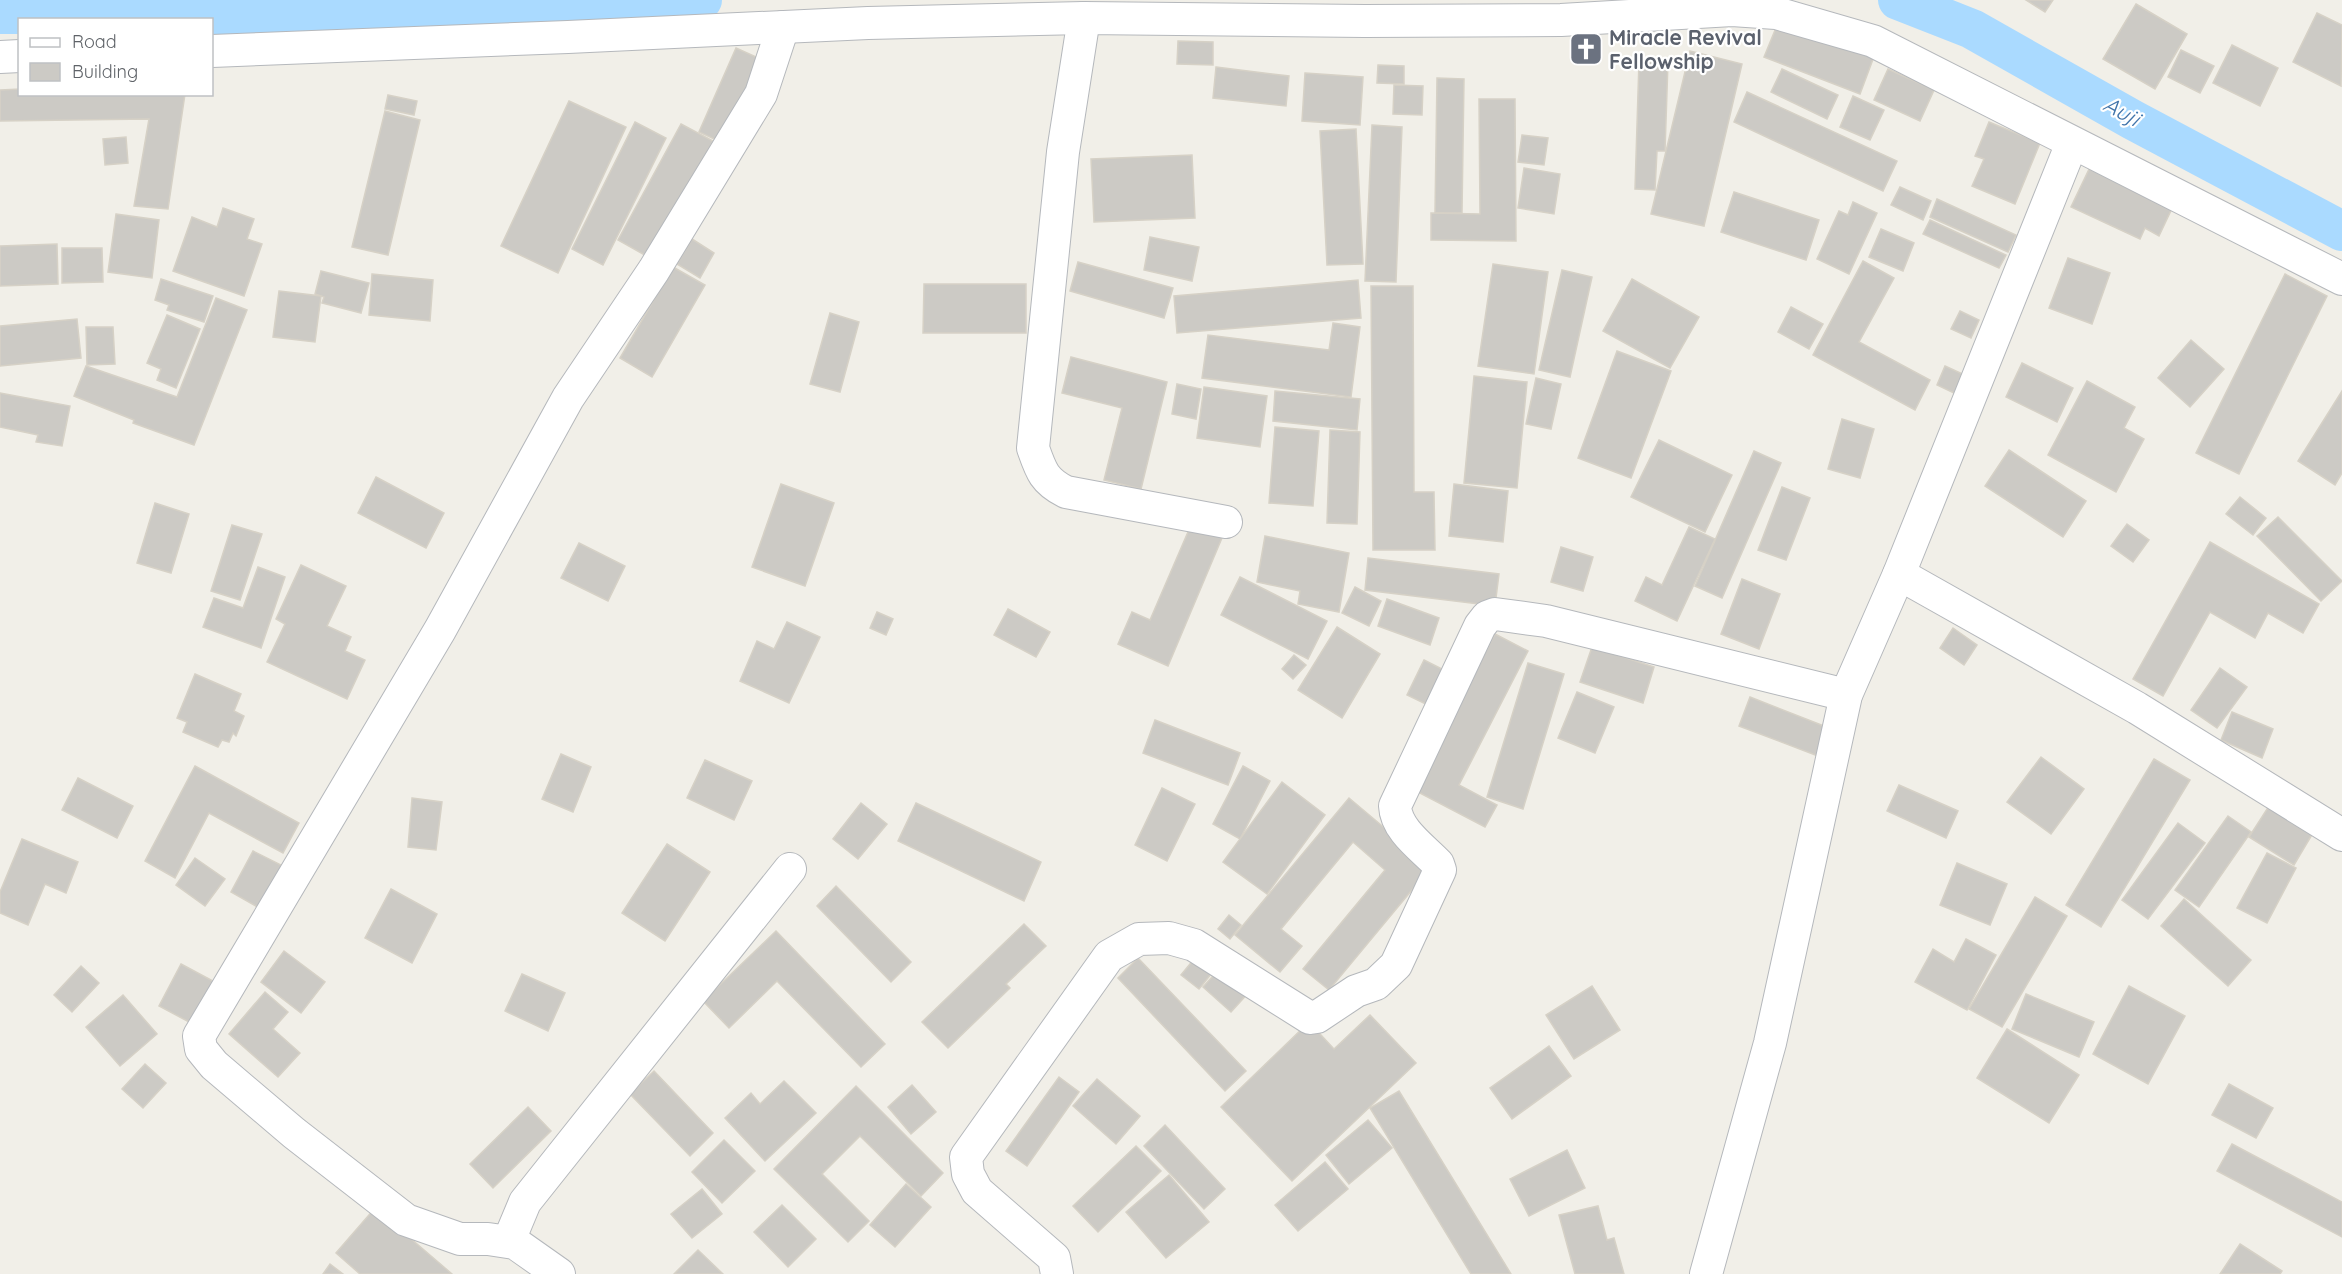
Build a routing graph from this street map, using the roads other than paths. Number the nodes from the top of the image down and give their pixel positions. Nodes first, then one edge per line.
1 (1779, 6) edge
2 (1084, 18) junction
3 (783, 27) junction
4 (213, 51) edge
5 (0, 57) edge
6 (18, 57) edge
7 (2072, 143) junction
8 (2342, 279) edge
9 (1226, 522) dead end
10 (1899, 574) junction
11 (1846, 695) junction
12 (2342, 835) edge
13 (790, 869) dead end
14 (515, 1243) junction
15 (559, 1274) edge
16 (1057, 1274) edge
17 (1706, 1274) edge

1 - 2 street
1 - 7 street
2 - 3 street
2 - 9 street
3 - 4 street
3 - 14 street
5 - 6 street
7 - 8 street
7 - 10 street
10 - 11 street
10 - 12 street
11 - 16 street
11 - 17 street
13 - 14 street
14 - 15 street

